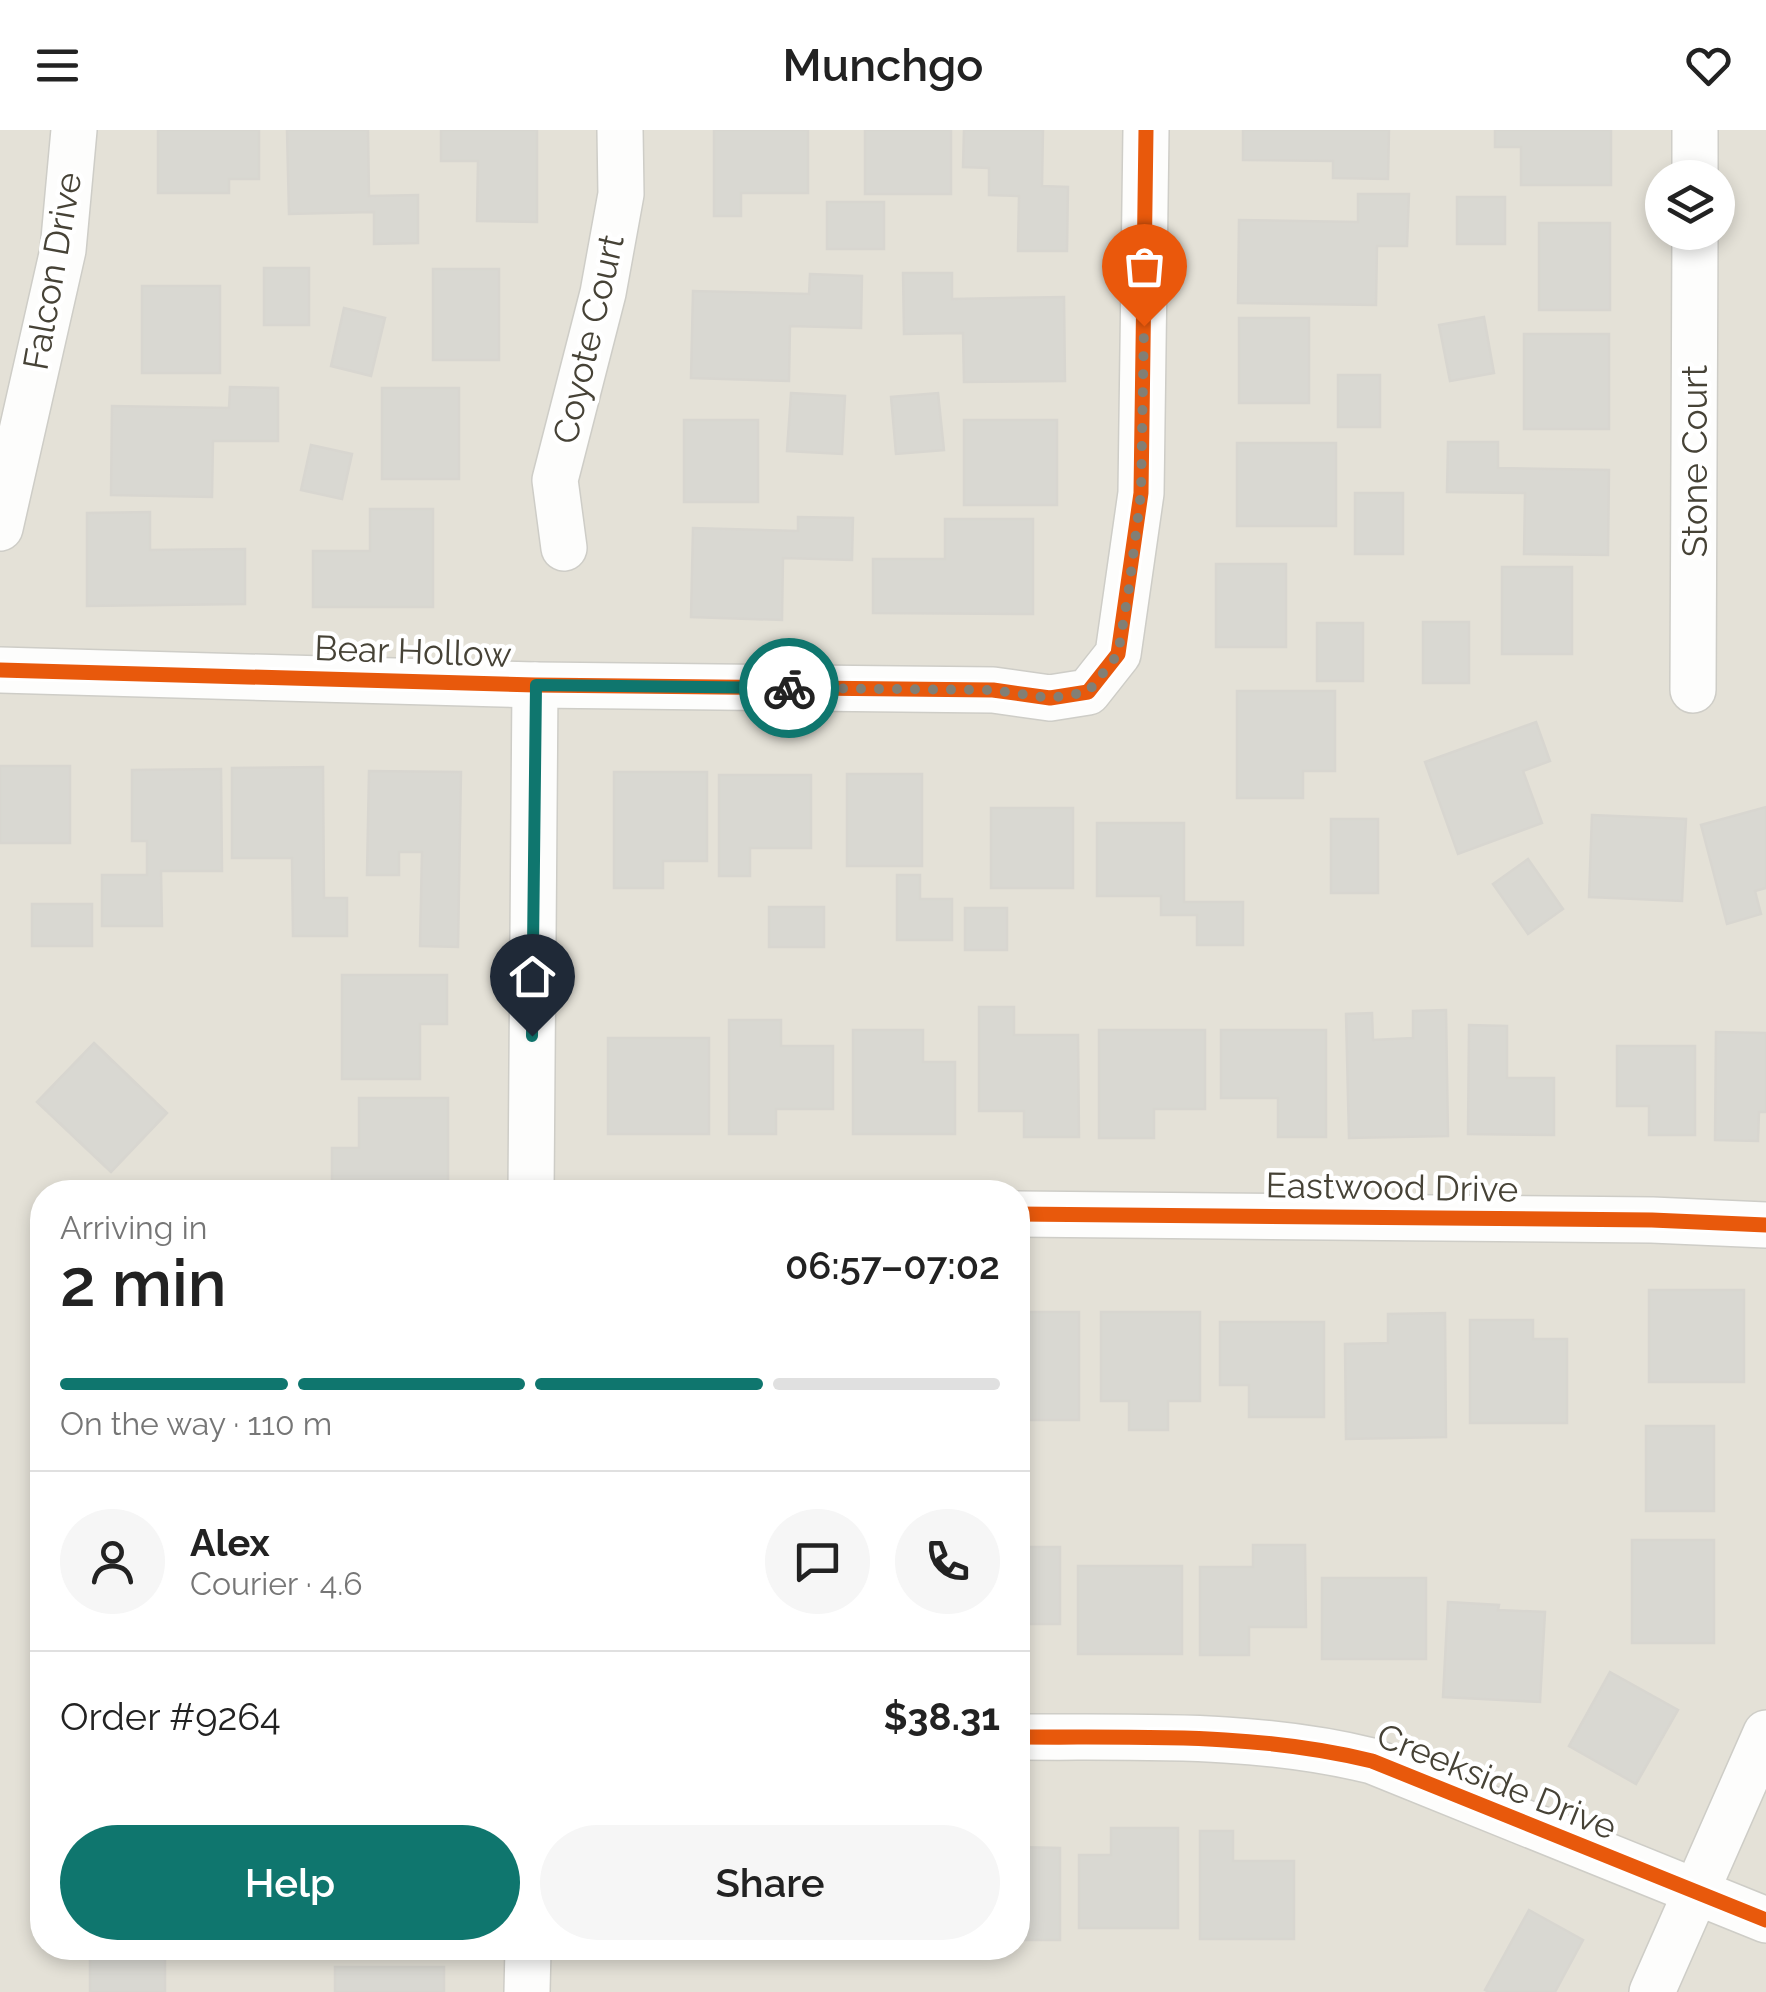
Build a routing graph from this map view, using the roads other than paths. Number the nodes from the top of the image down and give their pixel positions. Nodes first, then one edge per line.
1 (74, 130) edge
2 (620, 130) edge
3 (1146, 130) edge
4 (1695, 130) edge
5 (1695, 160) edge
6 (1695, 250) edge
7 (0, 528) edge
8 (564, 548) dead end
9 (0, 670) edge
10 (536, 685) junction
11 (1692, 690) dead end
12 (531, 1180) edge
13 (1030, 1214) edge
14 (1766, 1225) edge
15 (1766, 1733) edge
16 (1030, 1738) edge
17 (1698, 1894) junction
18 (1766, 1920) edge
19 (528, 1960) edge
20 (528, 1992) edge
21 (1652, 1992) edge

1 - 7 street, Falcon Drive
2 - 8 street, Coyote Court
3 - 10 street, Bear Hollow
4 - 5 street
6 - 11 street, Stone Court
9 - 10 street, Bear Hollow
10 - 12 street
13 - 14 street, Eastwood Drive
15 - 17 street
16 - 17 street, Creekside Drive
17 - 18 street, Creekside Drive
17 - 21 street
19 - 20 street

